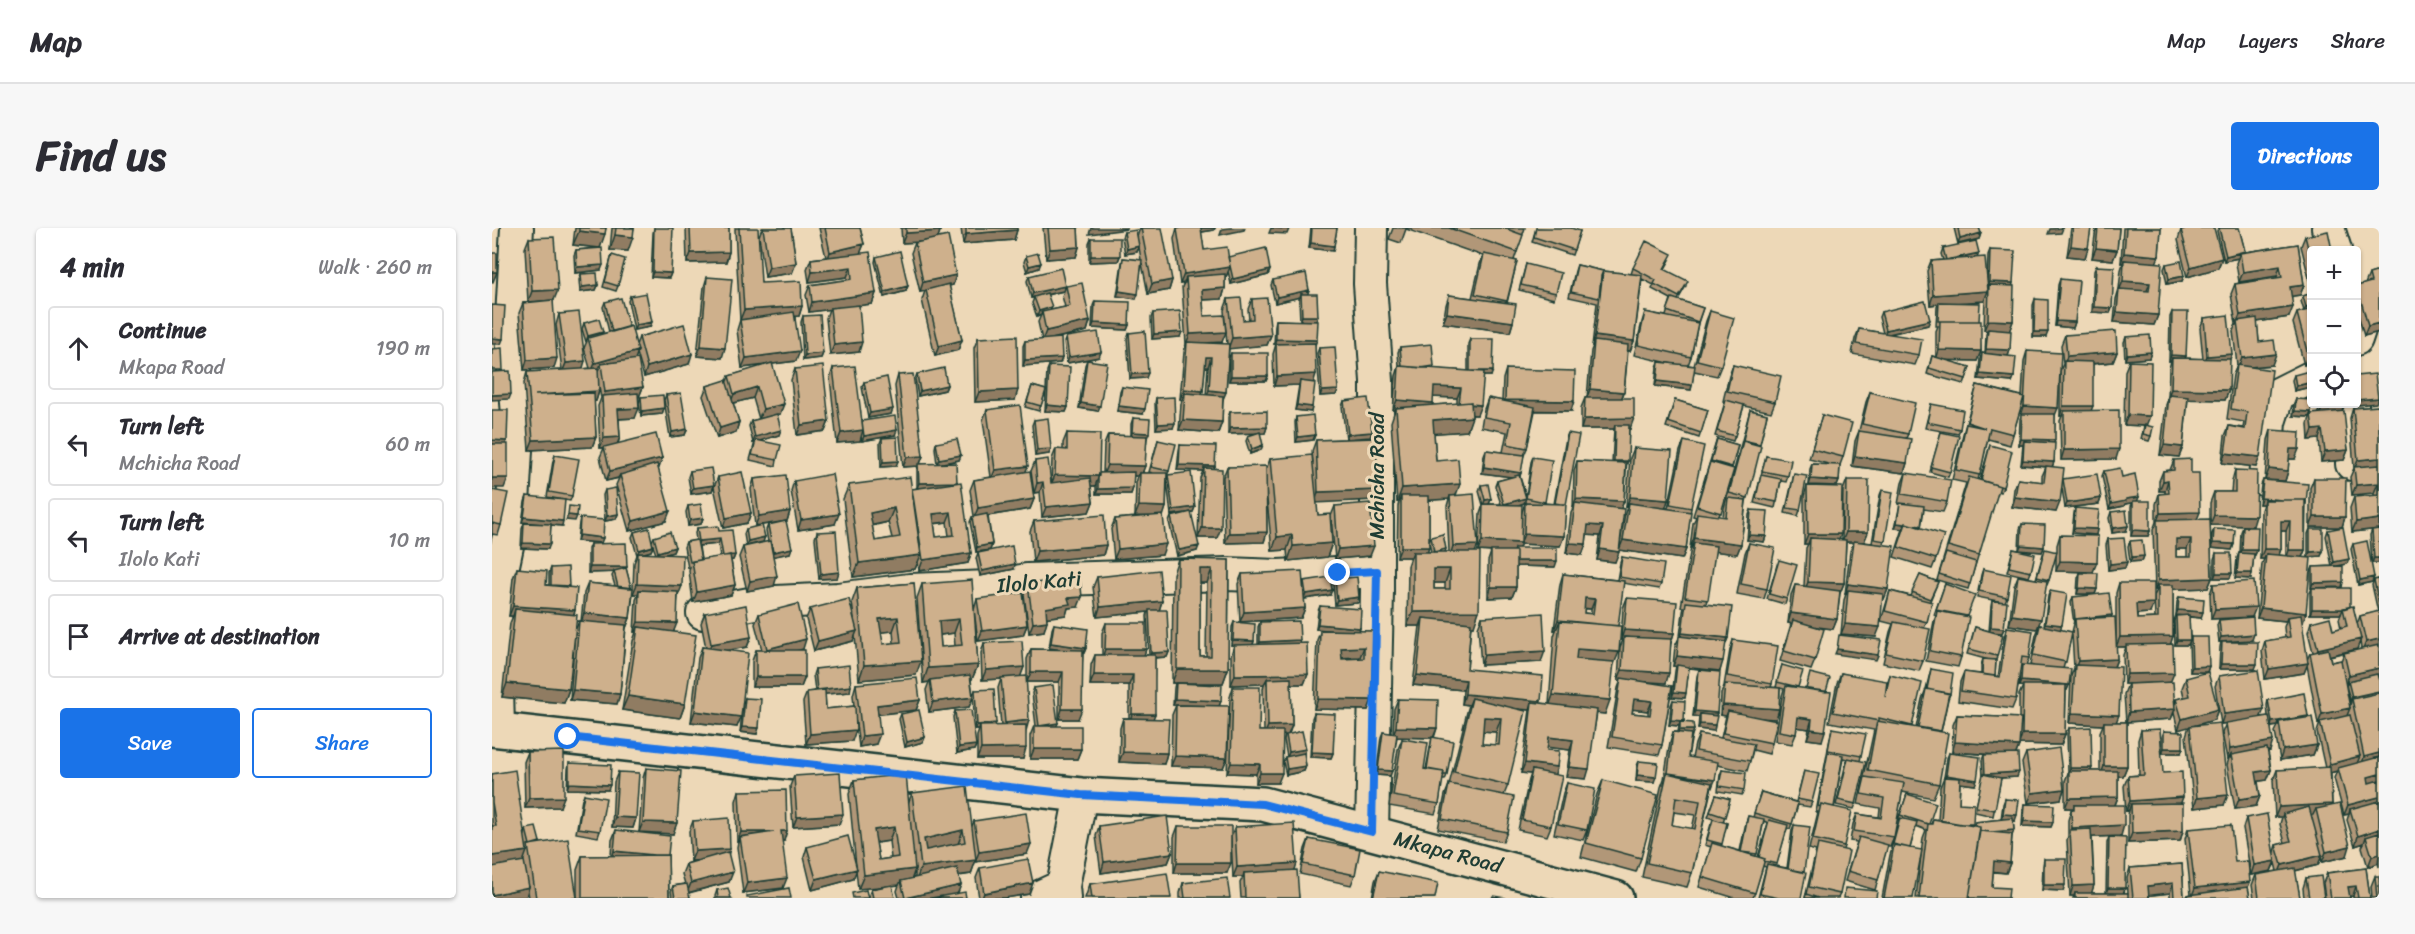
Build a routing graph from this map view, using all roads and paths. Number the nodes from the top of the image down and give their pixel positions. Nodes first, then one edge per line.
1 (517, 228) edge
2 (1371, 228) edge
3 (2328, 228) edge
4 (2334, 246) edge
5 (2307, 380) edge
6 (2352, 408) edge
7 (2352, 464) dead end
8 (2265, 480) edge
9 (1377, 571) junction
10 (493, 602) edge
11 (703, 613) edge
12 (495, 729) edge
13 (1081, 795) junction
14 (1372, 832) junction
15 (1054, 894) edge
16 (1616, 898) edge

1 - 10 street
2 - 9 street, Mchicha Road
3 - 4 street
5 - 8 street
6 - 7 street
9 - 11 street, Ilolo Kati
9 - 14 street, Mchicha Road
10 - 12 street
12 - 13 street, Mkapa Road
13 - 14 street, Mkapa Road
13 - 15 street
14 - 16 street, Mkapa Road

